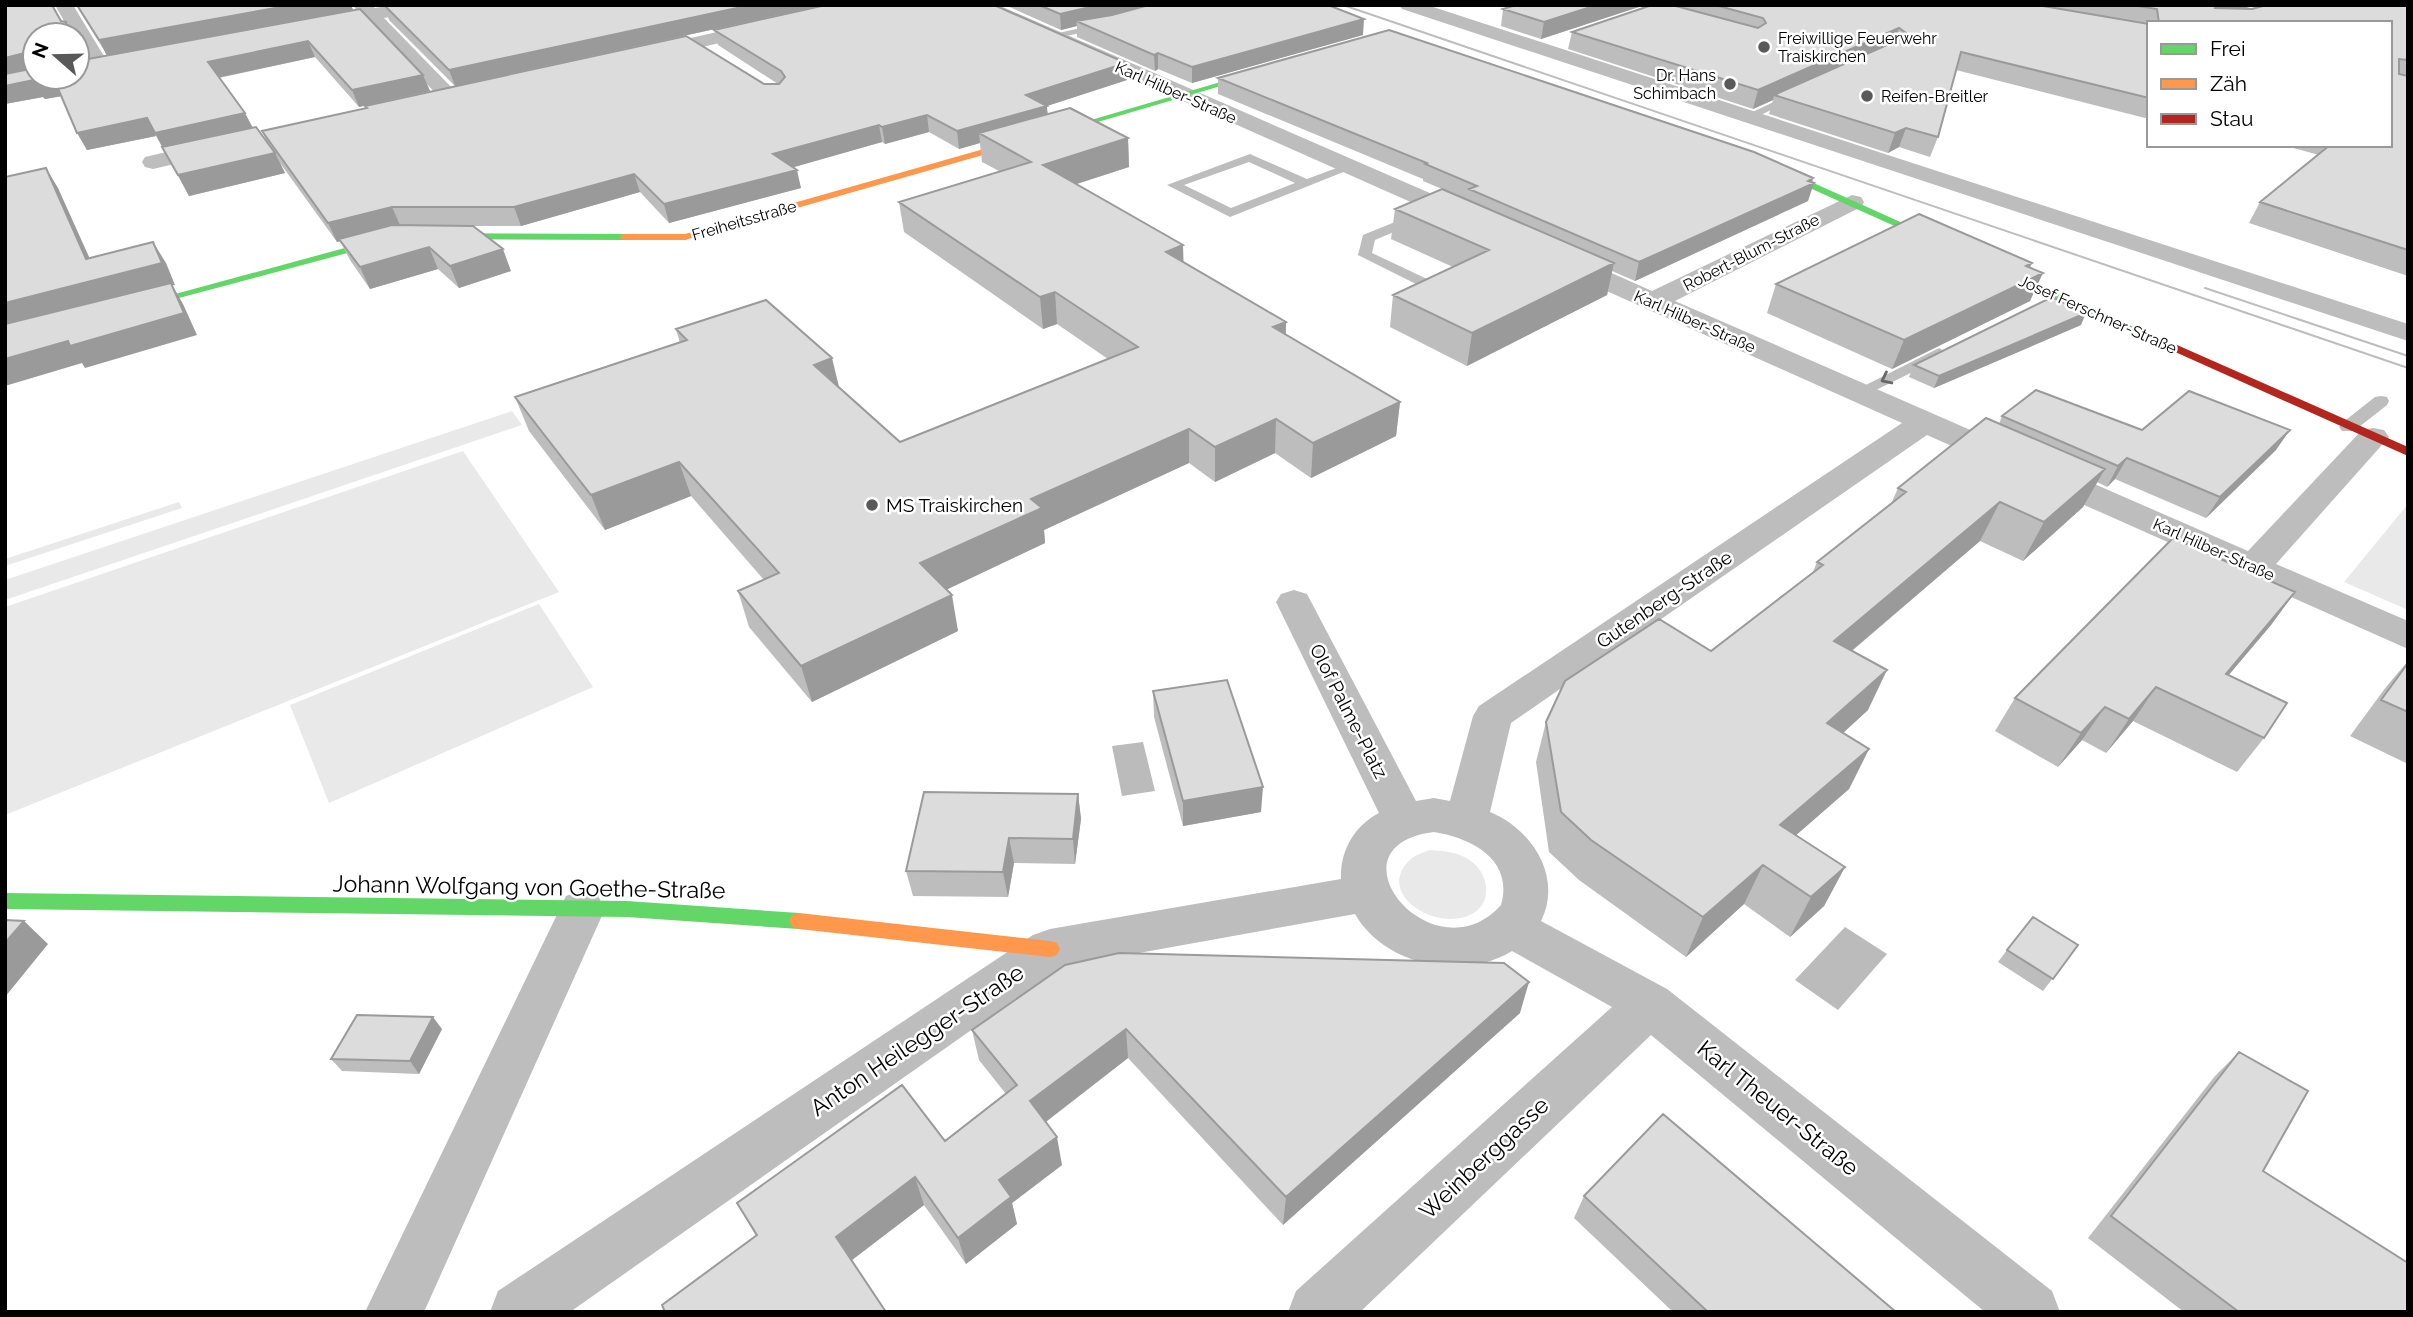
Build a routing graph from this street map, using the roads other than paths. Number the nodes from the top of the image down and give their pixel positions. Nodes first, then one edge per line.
1 (64, 5) edge
2 (423, 5) edge
3 (863, 5) edge
4 (982, 5) edge
5 (1408, 5) edge
6 (367, 10) edge
7 (75, 21) edge
8 (1112, 25) edge
9 (291, 30) edge
10 (1050, 36) junction
11 (1564, 40) edge
12 (91, 43) edge
13 (695, 43) junction
14 (1538, 48) junction
15 (1515, 57) dead end
16 (627, 58) edge
17 (719, 58) edge
18 (1286, 66) edge
19 (91, 68) edge
20 (1808, 89) edge
21 (1184, 96) junction
22 (422, 102) edge
23 (1748, 117) junction
24 (234, 144) edge
25 (1745, 157) edge
26 (153, 162) dead end
27 (1350, 167) junction
28 (1307, 184) junction
29 (1852, 202) junction
30 (1442, 207) junction
31 (1491, 229) edge
32 (1540, 252) edge
33 (1437, 289) edge
34 (2057, 295) junction
35 (1651, 302) junction
36 (2032, 307) edge
37 (110, 313) edge
38 (2408, 333) edge
39 (1958, 344) edge
40 (1858, 393) junction
41 (2381, 401) dead end
42 (1925, 422) junction
43 (2360, 432) junction
44 (2408, 452) edge
45 (2254, 566) junction
46 (1294, 602) dead end
47 (2408, 636) edge
48 (1404, 820) junction
49 (1466, 820) junction
50 (1366, 893) junction
51 (5, 901) edge
52 (582, 909) junction
53 (1510, 927) junction
54 (1050, 950) junction
55 (1650, 1004) junction
56 (394, 1312) edge
57 (519, 1312) edge
58 (1317, 1312) edge
59 (2031, 1312) edge

1 - 7 street
2 - 6 street
3 - 13 street
4 - 10 street, Karl Hilber-Straße
5 - 14 street
6 - 9 street
6 - 22 street
8 - 10 lane
10 - 21 street, Karl Hilber-Straße
11 - 14 street
12 - 19 street
13 - 16 street
13 - 17 street
14 - 15 street
14 - 23 street
18 - 21 street, Freiheitsstraße
20 - 23 lane
21 - 27 street, Karl Hilber-Straße
21 - 37 street, Freiheitsstraße
23 - 38 street
24 - 26 street
25 - 29 street, Josef Ferschner-Straße
27 - 28 lane
27 - 30 street, Karl Hilber-Straße
28 - 28 lane
29 - 34 street, Josef Ferschner-Straße
29 - 35 street, Robert-Blum-Straße
30 - 31 street, Karl Hilber-Straße
30 - 33 lane
32 - 35 street, Karl Hilber-Straße
34 - 36 lane
34 - 43 street, Josef Ferschner-Straße
35 - 40 street, Karl Hilber-Straße
39 -> 40 lane
40 - 42 street, Karl Hilber-Straße
41 - 43 lane
42 - 45 street, Karl Hilber-Straße
42 - 49 street, Gutenberg-Straße
43 - 44 street, Josef Ferschner-Straße
43 - 45 street
45 - 47 street, Karl Hilber-Straße
46 - 48 street, Olof Palme-Platz
48 - 49 street
48 - 50 street
49 - 53 street
50 - 53 street
50 - 54 street, Anton Heilegger-Straße
51 - 52 street, Johann Wolfgang von Goethe-Straße
52 - 54 street, Johann Wolfgang von Goethe-Straße
52 - 56 street
53 - 55 street, Karl Theuer-Straße
54 - 57 street, Anton Heilegger-Straße
55 - 58 street, Weinberggasse
55 - 59 street, Karl Theuer-Straße

